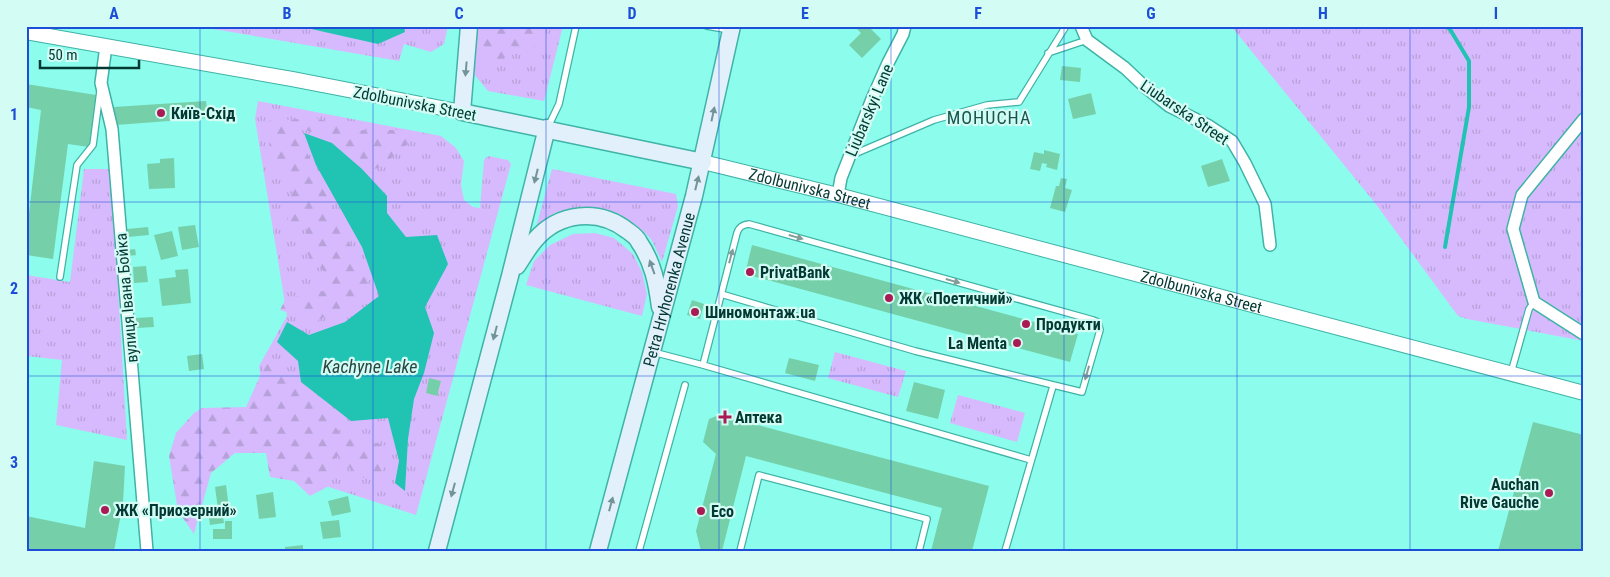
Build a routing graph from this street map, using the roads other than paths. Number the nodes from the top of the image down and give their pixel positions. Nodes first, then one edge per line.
1 (469, 26) edge
2 (576, 26) edge
3 (707, 26) edge
4 (905, 26) edge
5 (1066, 26) edge
6 (1081, 26) edge
7 (732, 28) edge
8 (26, 32) edge
9 (1087, 40) junction
10 (106, 46) junction
11 (1048, 53) junction
12 (101, 83) junction
13 (462, 112) junction
14 (1584, 119) edge
15 (547, 128) junction
16 (850, 156) junction
17 (702, 162) junction
18 (838, 195) junction
19 (1270, 245) dead end
20 (510, 276) junction
21 (60, 277) dead end
22 (721, 294) junction
23 (1534, 302) junction
24 (662, 314) junction
25 (1584, 334) edge
26 (651, 352) junction
27 (703, 365) junction
28 (1511, 373) junction
29 (684, 385) dead end
30 (1053, 386) junction
31 (1584, 393) edge
32 (1031, 460) junction
33 (147, 551) edge
34 (437, 551) edge
35 (598, 551) edge
36 (639, 551) edge
37 (740, 551) edge
38 (919, 551) edge
39 (1005, 551) edge

1 -> 13 main road
2 - 15 lane
3 - 7 lane
4 - 16 street, Liubarskyi Lane
5 - 11 lane
6 - 9 street
17 -> 7 main road, Petra Hryhorenka Avenue
8 - 10 street, Zdolbunivska Street
9 - 11 lane
9 - 19 street, Liubarska Street
10 - 12 street, вулиця Івана Бойка
10 - 13 street, Zdolbunivska Street
11 - 16 lane
12 - 21 lane
12 - 33 street, вулиця Івана Бойка
13 - 15 main road, Zdolbunivska Street
14 - 23 street
15 - 17 main road, Zdolbunivska Street
15 -> 20 main road
16 - 18 street, Liubarskyi Lane
17 - 18 street, Zdolbunivska Street
24 -> 17 main road, Petra Hryhorenka Avenue
18 - 28 street, Zdolbunivska Street
24 -> 20 main road
20 -> 34 main road
22 - 27 lane
22 - 30 lane
22 -> 30 lane
23 - 25 street
23 - 28 lane
24 - 26 main road, Petra Hryhorenka Avenue
26 - 27 lane
35 -> 26 main road, Petra Hryhorenka Avenue
27 - 32 lane
28 - 31 street, Zdolbunivska Street
29 - 36 lane
30 - 32 lane
32 - 39 lane
37 - 38 lane

